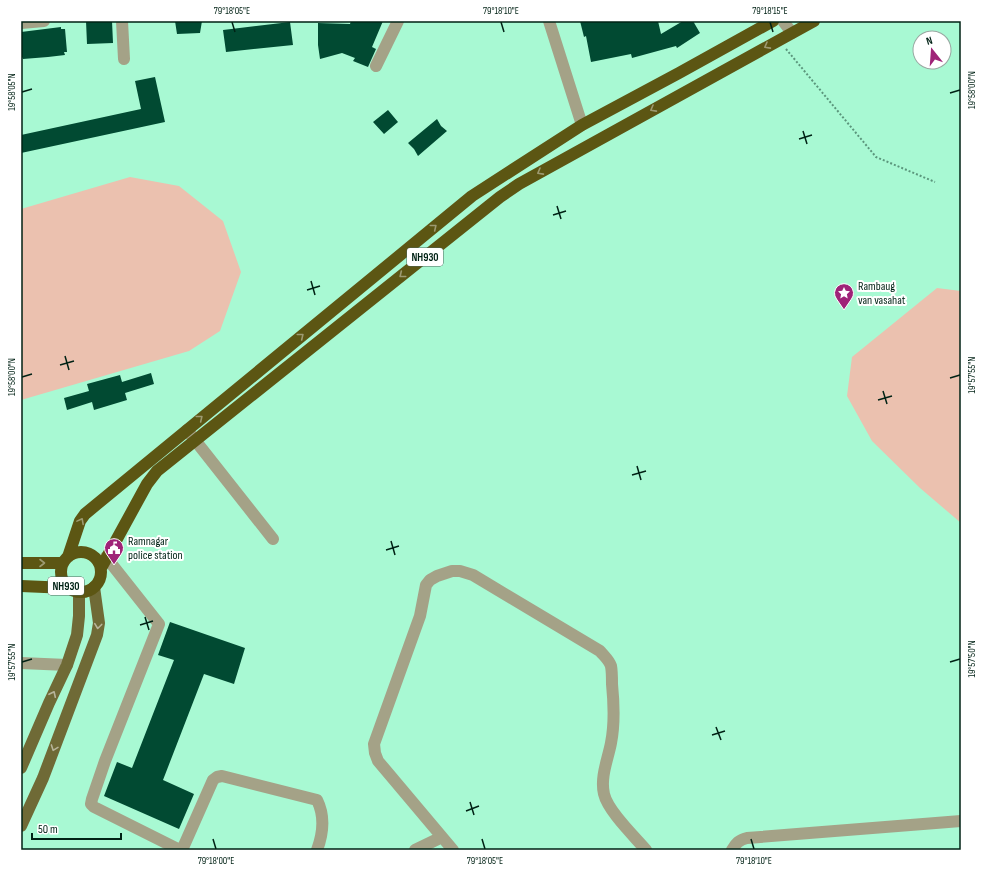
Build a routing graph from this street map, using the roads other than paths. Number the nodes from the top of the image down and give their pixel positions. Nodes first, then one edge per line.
1 (44, 21) edge
2 (122, 21) edge
3 (398, 21) edge
4 (549, 21) edge
5 (773, 21) edge
6 (783, 21) edge
7 (814, 21) edge
8 (21, 23) edge
9 (792, 33) junction
10 (124, 59) dead end
11 (376, 66) dead end
12 (582, 125) junction
13 (187, 430) junction
14 (196, 440) junction
15 (273, 538) dead end
16 (65, 560) junction
17 (21, 563) edge
18 (103, 563) junction
19 (21, 586) edge
20 (94, 587) junction
21 (73, 590) junction
22 (21, 663) edge
23 (67, 665) junction
24 (21, 768) edge
25 (961, 821) edge
26 (21, 826) edge
27 (442, 837) junction
28 (181, 850) edge
29 (317, 850) edge
30 (415, 850) edge
31 (453, 850) edge
32 (646, 850) edge
33 (732, 850) edge

1 - 8 street
2 - 10 street
3 - 11 street
4 - 12 street
5 - 12 highway, NH930
6 - 9 street
7 - 9 highway, NH930
9 -> 14 highway, NH930
13 -> 12 highway, NH930
13 - 14 street
16 -> 13 highway, NH930
14 - 15 street
14 - 18 highway, NH930
17 -> 16 highway, NH930
16 - 18 highway, NH930
16 - 21 highway, NH930
18 - 20 highway, NH930
18 - 28 street
19 - 21 highway, NH930
20 - 21 highway, NH930
20 -> 26 main road
21 - 23 main road
22 - 23 street
24 -> 23 main road
25 - 33 street
27 - 30 street
27 - 31 street
27 - 32 street
28 - 29 street

